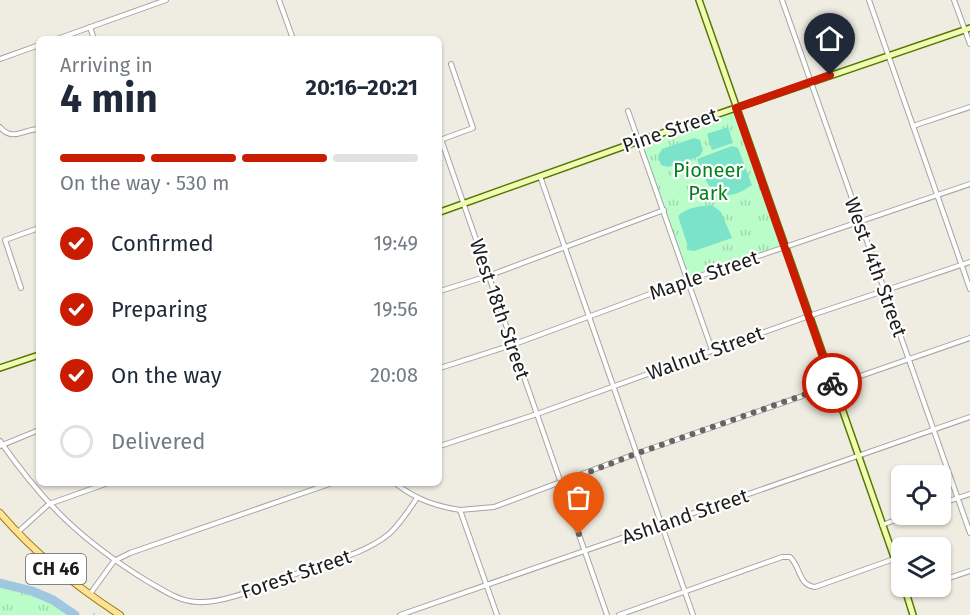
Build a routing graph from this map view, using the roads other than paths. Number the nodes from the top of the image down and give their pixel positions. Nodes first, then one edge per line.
1 (166, 0) edge
2 (279, 0) edge
3 (699, 0) edge
4 (782, 0) edge
5 (869, 0) edge
6 (954, 0) edge
7 (90, 27) junction
8 (968, 29) edge
9 (65, 36) edge
10 (93, 36) edge
11 (292, 36) edge
12 (970, 44) edge
13 (36, 46) edge
14 (888, 56) junction
15 (0, 59) edge
16 (451, 64) dead end
17 (810, 82) junction
18 (970, 106) edge
19 (736, 108) junction
20 (628, 111) dead end
21 (913, 126) junction
22 (0, 127) edge
23 (36, 130) edge
24 (442, 138) edge
25 (639, 141) junction
26 (442, 145) edge
27 (540, 176) junction
28 (970, 184) edge
29 (936, 195) junction
30 (463, 204) junction
31 (664, 210) junction
32 (442, 211) edge
33 (859, 222) junction
34 (36, 229) edge
35 (565, 246) junction
36 (785, 248) junction
37 (970, 262) edge
38 (961, 265) junction
39 (488, 276) junction
40 (688, 280) junction
41 (21, 288) dead end
42 (970, 289) edge
43 (442, 290) edge
44 (884, 291) junction
45 (589, 315) junction
46 (809, 316) junction
47 (970, 338) edge
48 (512, 345) junction
49 (712, 350) junction
50 (36, 356) edge
51 (910, 360) junction
52 (442, 367) edge
53 (0, 368) edge
54 (832, 385) junction
55 (614, 386) junction
56 (537, 414) junction
57 (970, 417) edge
58 (933, 429) junction
59 (36, 431) edge
60 (1, 444) edge
61 (442, 445) edge
62 (638, 453) junction
63 (857, 455) junction
64 (561, 483) junction
65 (100, 486) edge
66 (323, 486) edge
67 (399, 486) edge
68 (970, 494) edge
69 (417, 498) junction
70 (957, 499) junction
71 (951, 501) edge
72 (49, 504) junction
73 (460, 510) junction
74 (0, 513) edge
75 (891, 522) edge
76 (662, 523) junction
77 (882, 525) junction
78 (18, 533) junction
79 (970, 533) edge
80 (891, 550) edge
81 (585, 551) junction
82 (891, 560) edge
83 (114, 561) junction
84 (970, 571) edge
85 (951, 577) edge
86 (486, 585) junction
87 (685, 591) junction
88 (90, 594) junction
89 (907, 597) edge
90 (120, 615) edge
91 (400, 615) edge
92 (497, 615) edge
93 (607, 615) edge
94 (619, 615) edge
95 (693, 615) edge
96 (913, 615) edge

1 - 7 street
2 - 11 street
3 - 19 street
4 - 17 street, West 14th Street
5 - 14 street
6 - 8 street
7 - 9 street
7 - 10 street
8 - 12 street
8 - 14 street, Pine Street
13 - 15 street
14 - 17 street, Pine Street
14 - 21 street
16 - 24 street
17 - 19 street, Pine Street
17 - 33 street, West 14th Street
18 - 21 street
19 - 25 street, Pine Street
19 - 36 street
20 - 25 street
21 - 29 street
22 - 23 street
25 - 27 street, Pine Street
25 - 31 street
26 - 30 street, West 18th Street
27 - 30 street, Pine Street
27 - 35 street
28 - 29 street, Maple Street
29 - 33 street, Maple Street
29 - 38 street
30 - 32 street, Pine Street
30 - 39 street, West 18th Street
31 - 35 street
31 - 40 street
33 - 36 street, Maple Street
33 - 44 street, West 14th Street
34 - 41 street
35 - 39 street
35 - 45 street
36 - 40 street, Maple Street
36 - 46 street
37 - 38 street, Walnut Street
38 - 42 street
38 - 44 street, Walnut Street
39 - 43 street
39 - 48 street, West 18th Street
40 - 45 street, Maple Street
40 - 49 street
44 - 46 street, Walnut Street
44 - 51 street, West 14th Street
45 - 48 street, Maple Street
45 - 55 street
46 - 49 street, Walnut Street
46 - 54 street
47 - 51 street
48 - 52 street, Maple Street
48 - 56 street, West 18th Street
49 - 55 street, Walnut Street
50 - 53 street
51 - 54 street
51 - 58 street, West 14th Street
54 - 62 street
54 - 63 street
55 - 56 street, Walnut Street
55 - 62 street
56 - 61 street, Walnut Street
56 - 64 street, West 18th Street
57 - 58 street, Ashland Street
58 - 63 street, Ashland Street
58 - 70 street, West 14th Street
59 - 60 street
60 - 72 street, Forest Street
62 - 64 street
62 - 76 street
63 - 76 street, Ashland Street
63 - 77 street
64 - 73 street
64 - 81 street, West 18th Street
65 - 72 street
66 - 83 street
67 - 69 street
68 - 70 street
69 - 73 street
69 - 83 street, Forest Street
70 - 71 street
70 - 79 street, West 14th Street
72 - 78 street
72 - 83 street, Forest Street
73 - 86 street
74 - 78 main road, CH 46
75 - 77 street
76 - 81 street, Ashland Street
76 - 87 street
77 - 80 street
78 - 88 main road, CH 46
81 - 86 street, Ashland Street
81 - 93 street, West 18th Street
82 - 87 street
83 - 88 street
84 - 85 street
86 - 91 street, Ashland Street
86 - 92 street
87 - 94 street
87 - 95 street
88 - 90 main road, CH 46
89 - 96 street

